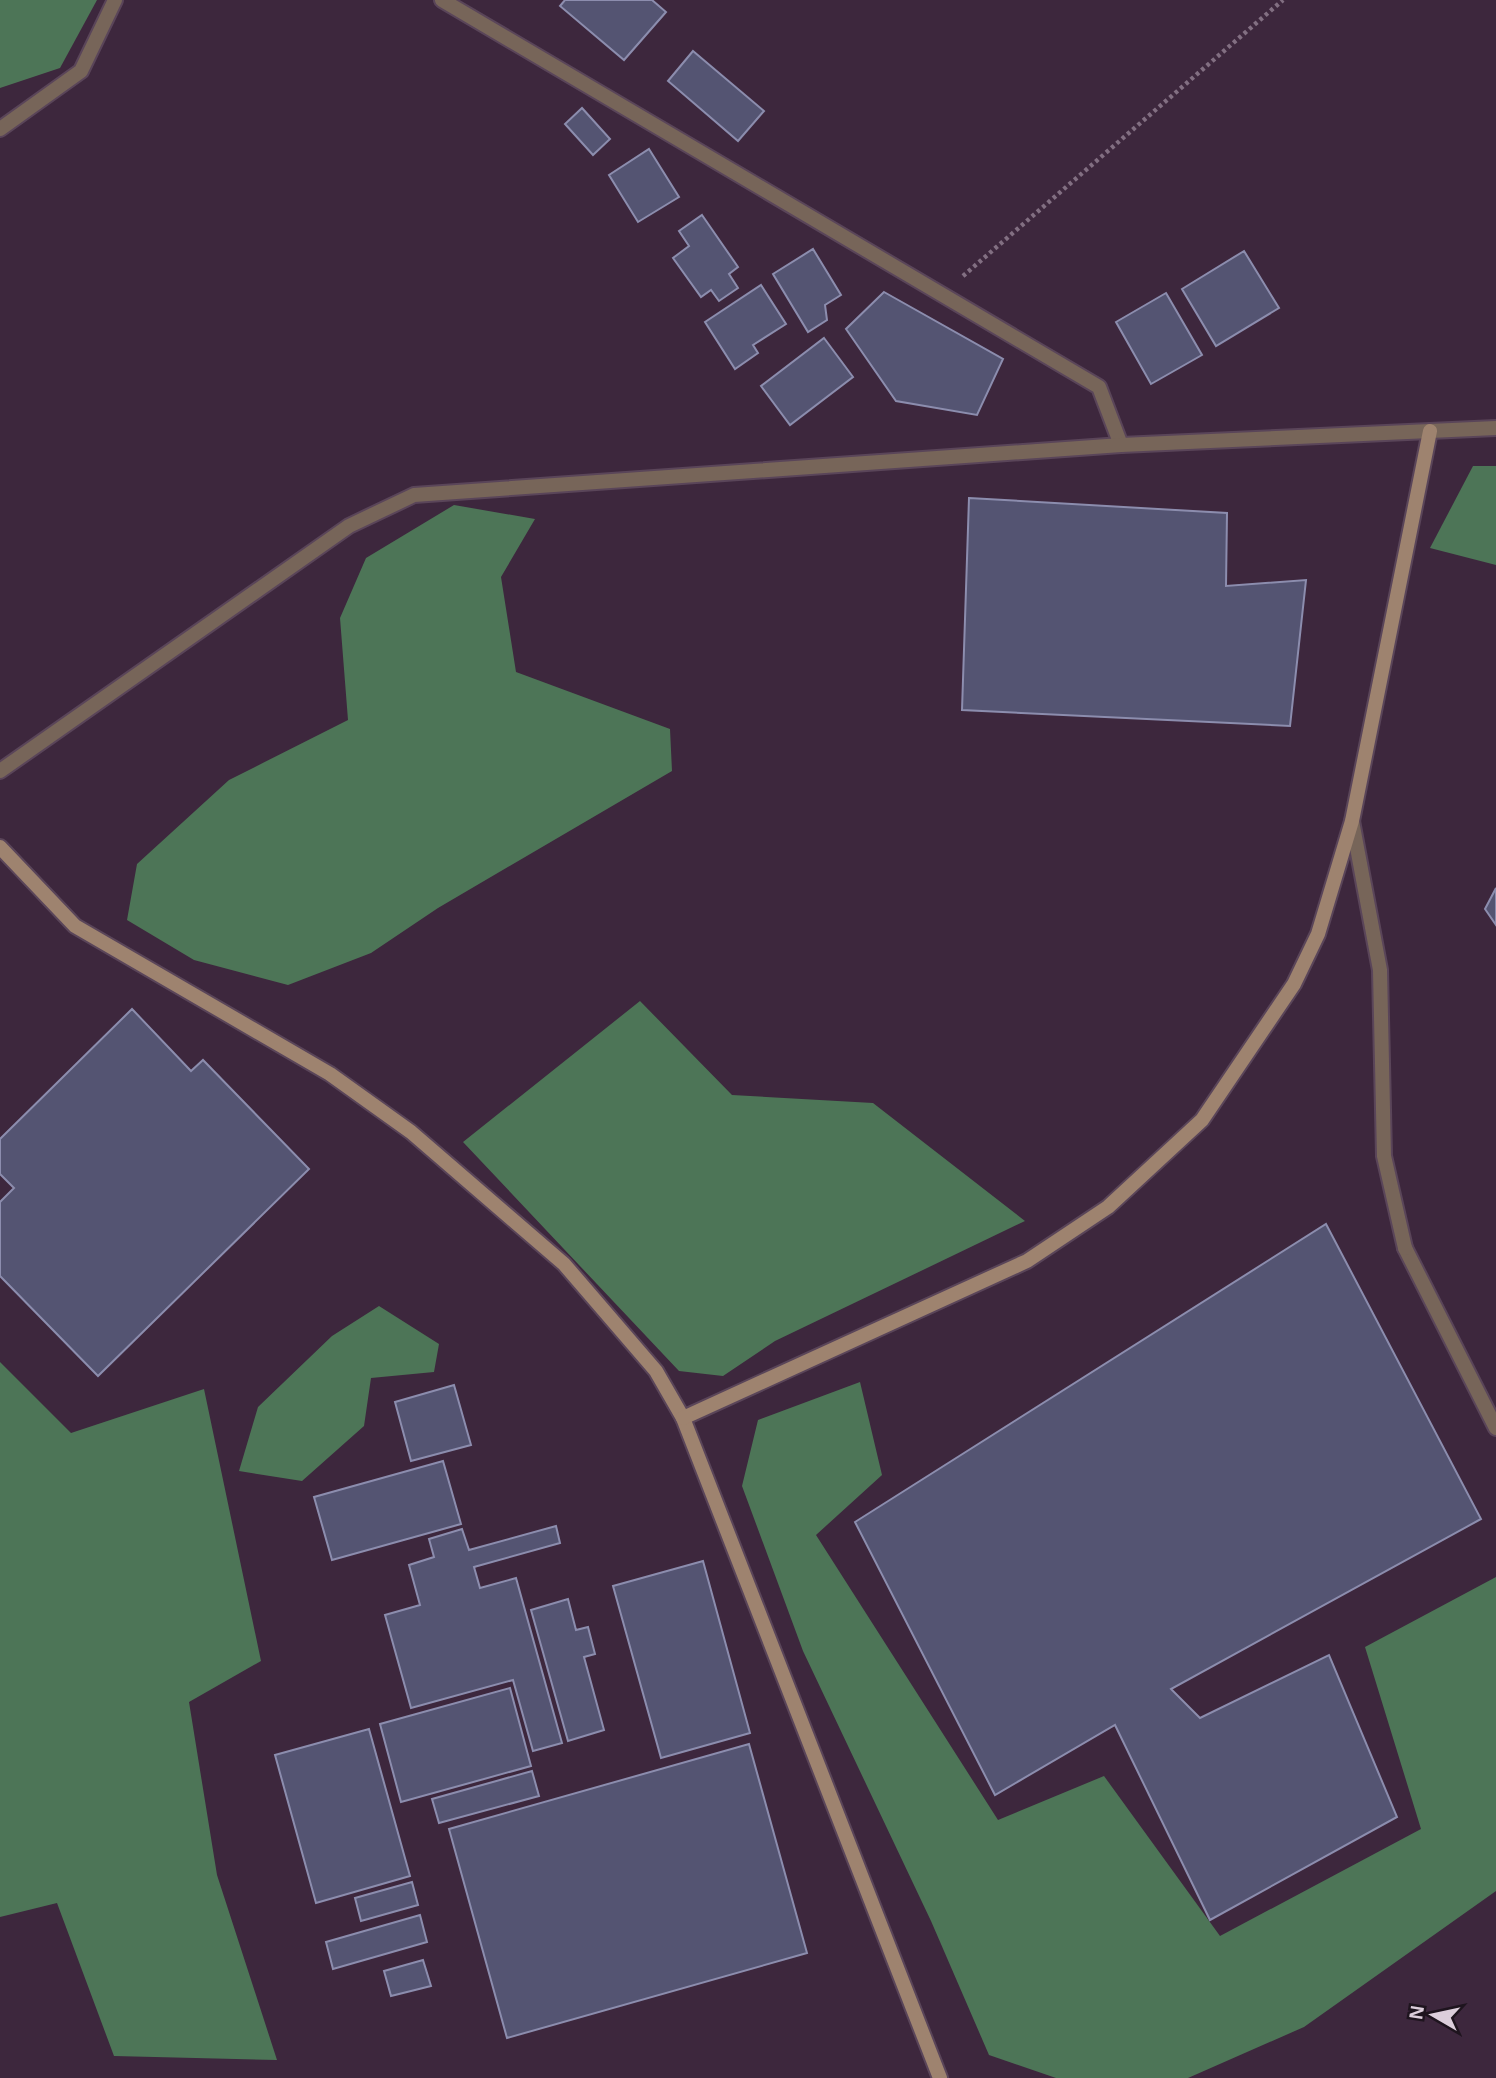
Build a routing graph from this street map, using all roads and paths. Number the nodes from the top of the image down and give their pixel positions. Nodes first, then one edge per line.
1 (115, 0) edge
2 (442, 0) edge
3 (1283, 0) edge
4 (0, 129) edge
5 (941, 295) junction
6 (1496, 428) edge
7 (1430, 431) junction
8 (1121, 445) junction
9 (0, 771) edge
10 (1352, 821) junction
11 (0, 847) edge
12 (683, 1418) junction
13 (1496, 1428) edge
14 (940, 2078) edge

1 - 4 street
2 - 5 street
3 - 5 path
5 - 8 street
6 - 7 street
7 - 8 street
7 - 10 street
8 - 9 street
10 - 12 street
10 - 13 street
11 - 12 street
12 - 14 street

